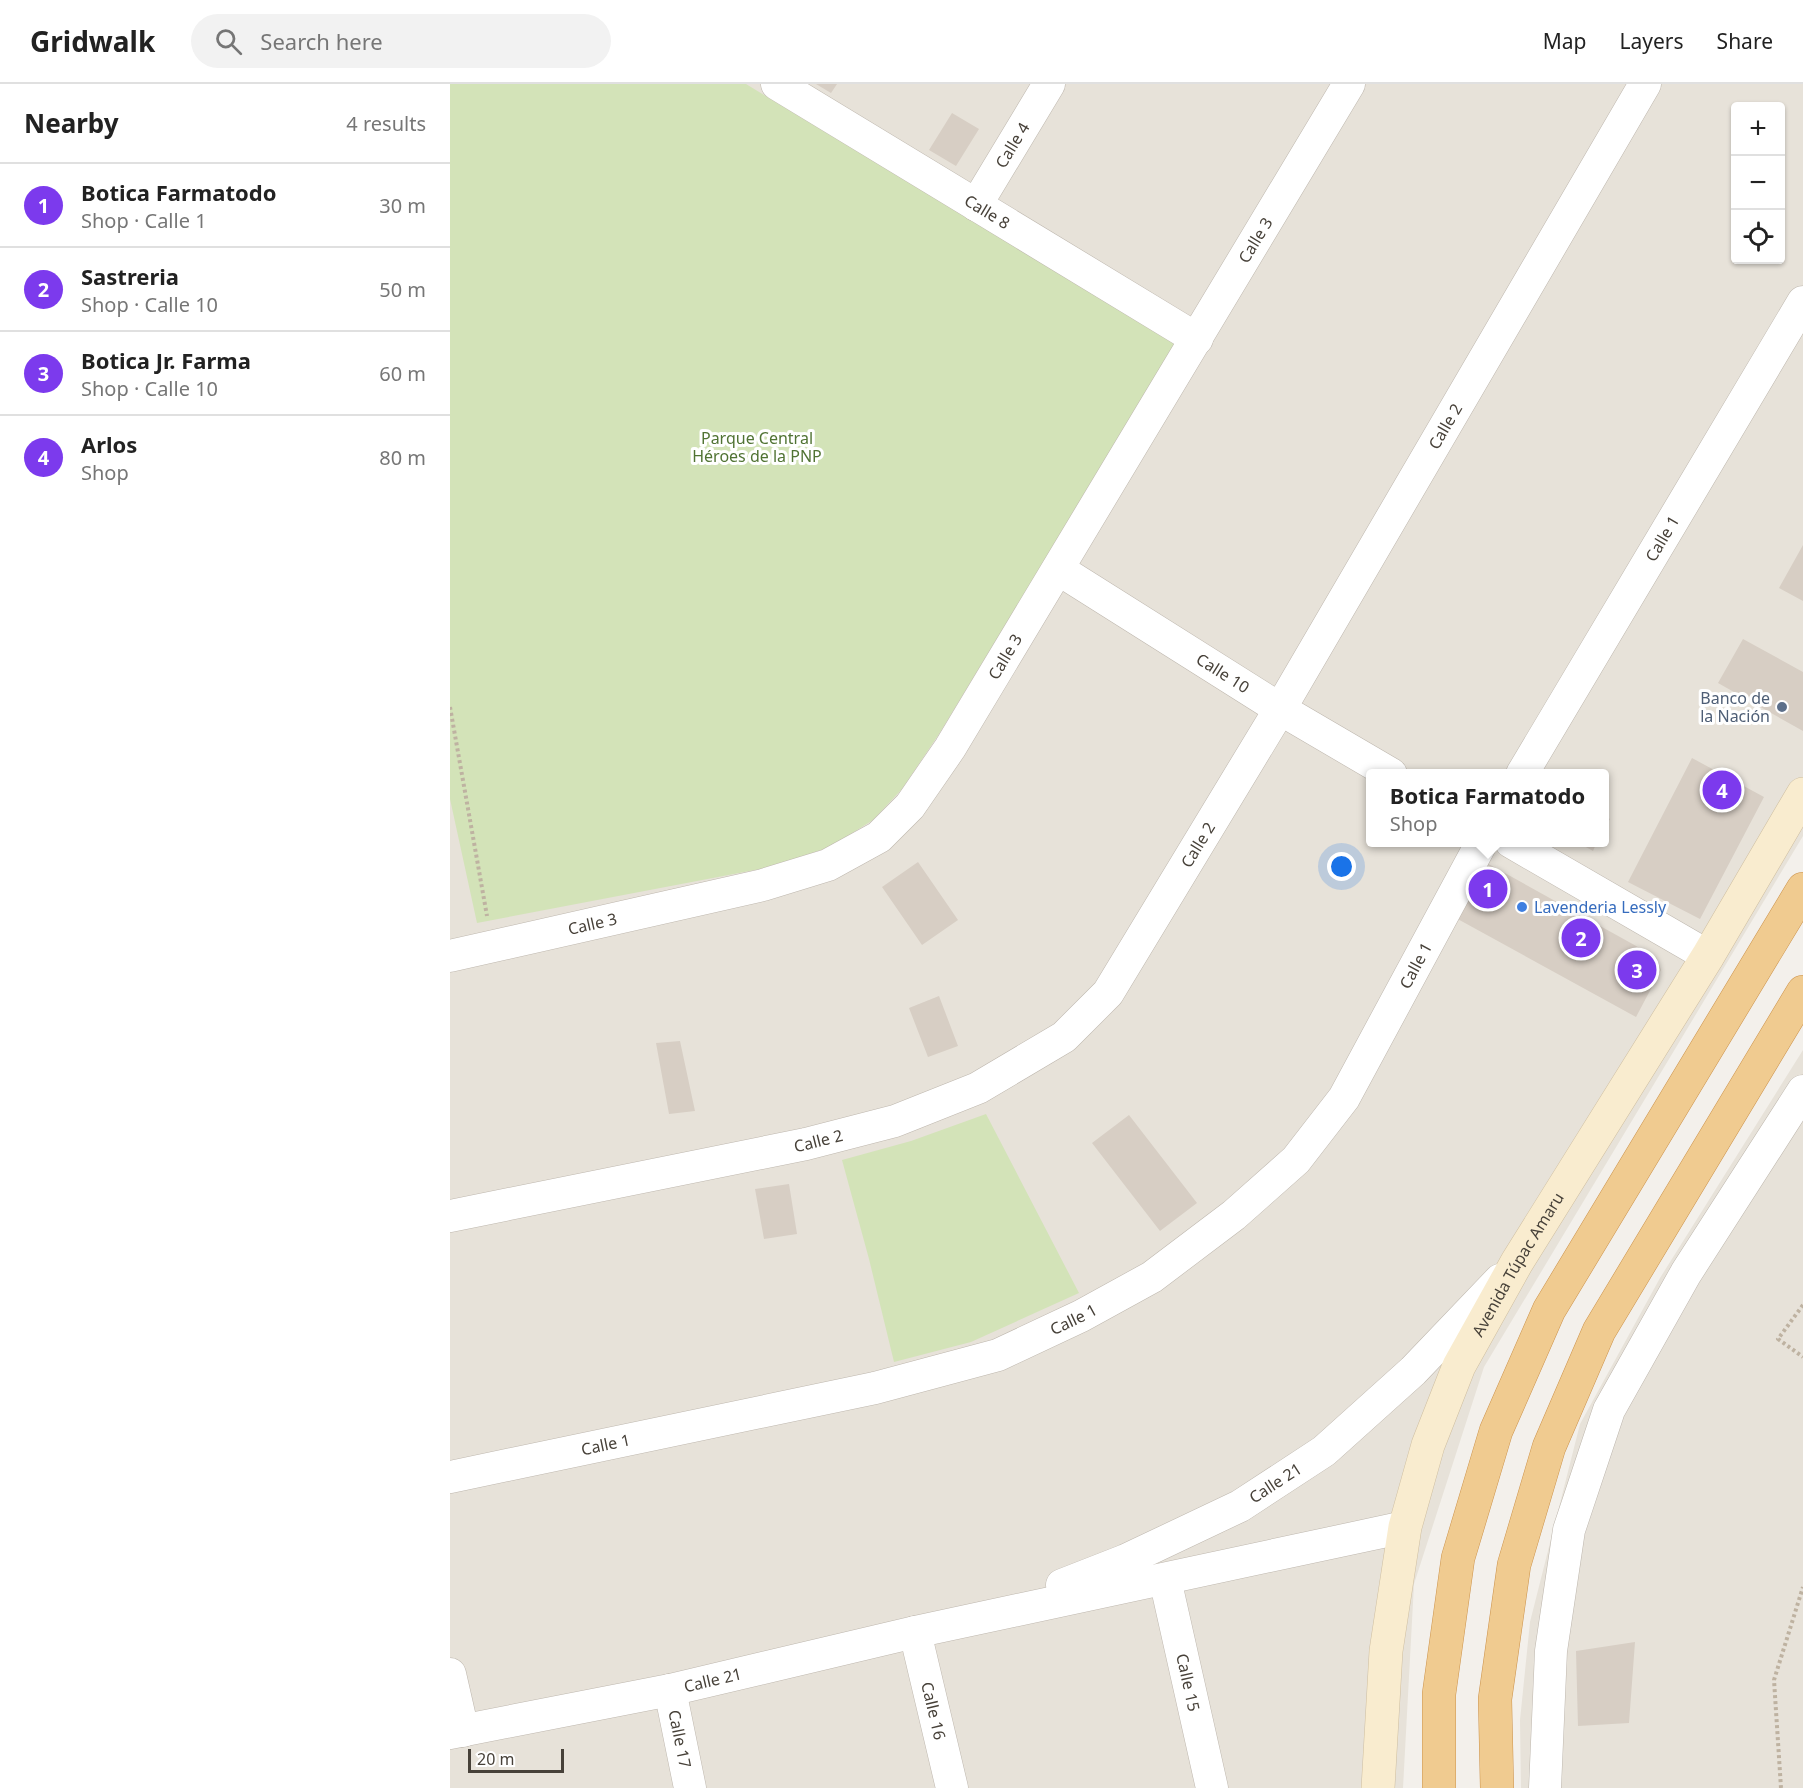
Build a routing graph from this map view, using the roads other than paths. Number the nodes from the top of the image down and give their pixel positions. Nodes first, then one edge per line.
1 (777, 84) edge
2 (1049, 84) edge
3 (1348, 84) edge
4 (1645, 84) edge
5 (976, 205) junction
6 (1803, 302) edge
7 (1197, 339) junction
8 (1058, 569) junction
9 (1280, 709) junction
10 (1382, 769) edge
11 (1525, 769) edge
12 (1803, 794) edge
13 (1480, 847) edge
14 (1518, 847) edge
15 (1803, 889) edge
16 (450, 956) edge
17 (1708, 956) junction
18 (1803, 992) edge
19 (1803, 1091) edge
20 (450, 1216) edge
21 (1517, 1262) junction
22 (450, 1477) edge
23 (1405, 1527) junction
24 (1164, 1579) junction
25 (976, 1619) junction
26 (915, 1632) junction
27 (450, 1674) edge
28 (670, 1690) junction
29 (456, 1732) edge
30 (690, 1788) edge
31 (952, 1788) edge
32 (1212, 1788) edge
33 (1378, 1788) edge
34 (1438, 1788) edge
35 (1497, 1788) edge
36 (1545, 1788) edge

1 - 5 street, Calle 8
2 - 5 street, Calle 4
3 - 7 street, Calle 3
4 - 9 street, Calle 2
5 - 7 street, Calle 8
6 - 11 street, Calle 1
7 - 8 street, Calle 3
8 - 9 street, Calle 10
8 - 16 street, Calle 3
9 - 10 street, Calle 10
9 - 20 street, Calle 2
12 - 17 main road, Avenida Túpac Amaru
13 - 22 street, Calle 1
14 - 17 street
15 - 34 highway
17 - 21 main road, Avenida Túpac Amaru
18 - 35 highway
19 - 36 street
21 - 23 main road, Avenida Túpac Amaru
21 - 25 street, Calle 21
23 - 24 street, Calle 21
23 - 33 main road, Avenida Túpac Amaru
24 - 25 street, Calle 21
24 - 32 street, Calle 15
25 - 26 street, Calle 21
26 - 28 street, Calle 21
26 - 31 street, Calle 16
27 - 29 street
28 - 29 street, Calle 21
28 - 30 street, Calle 17

